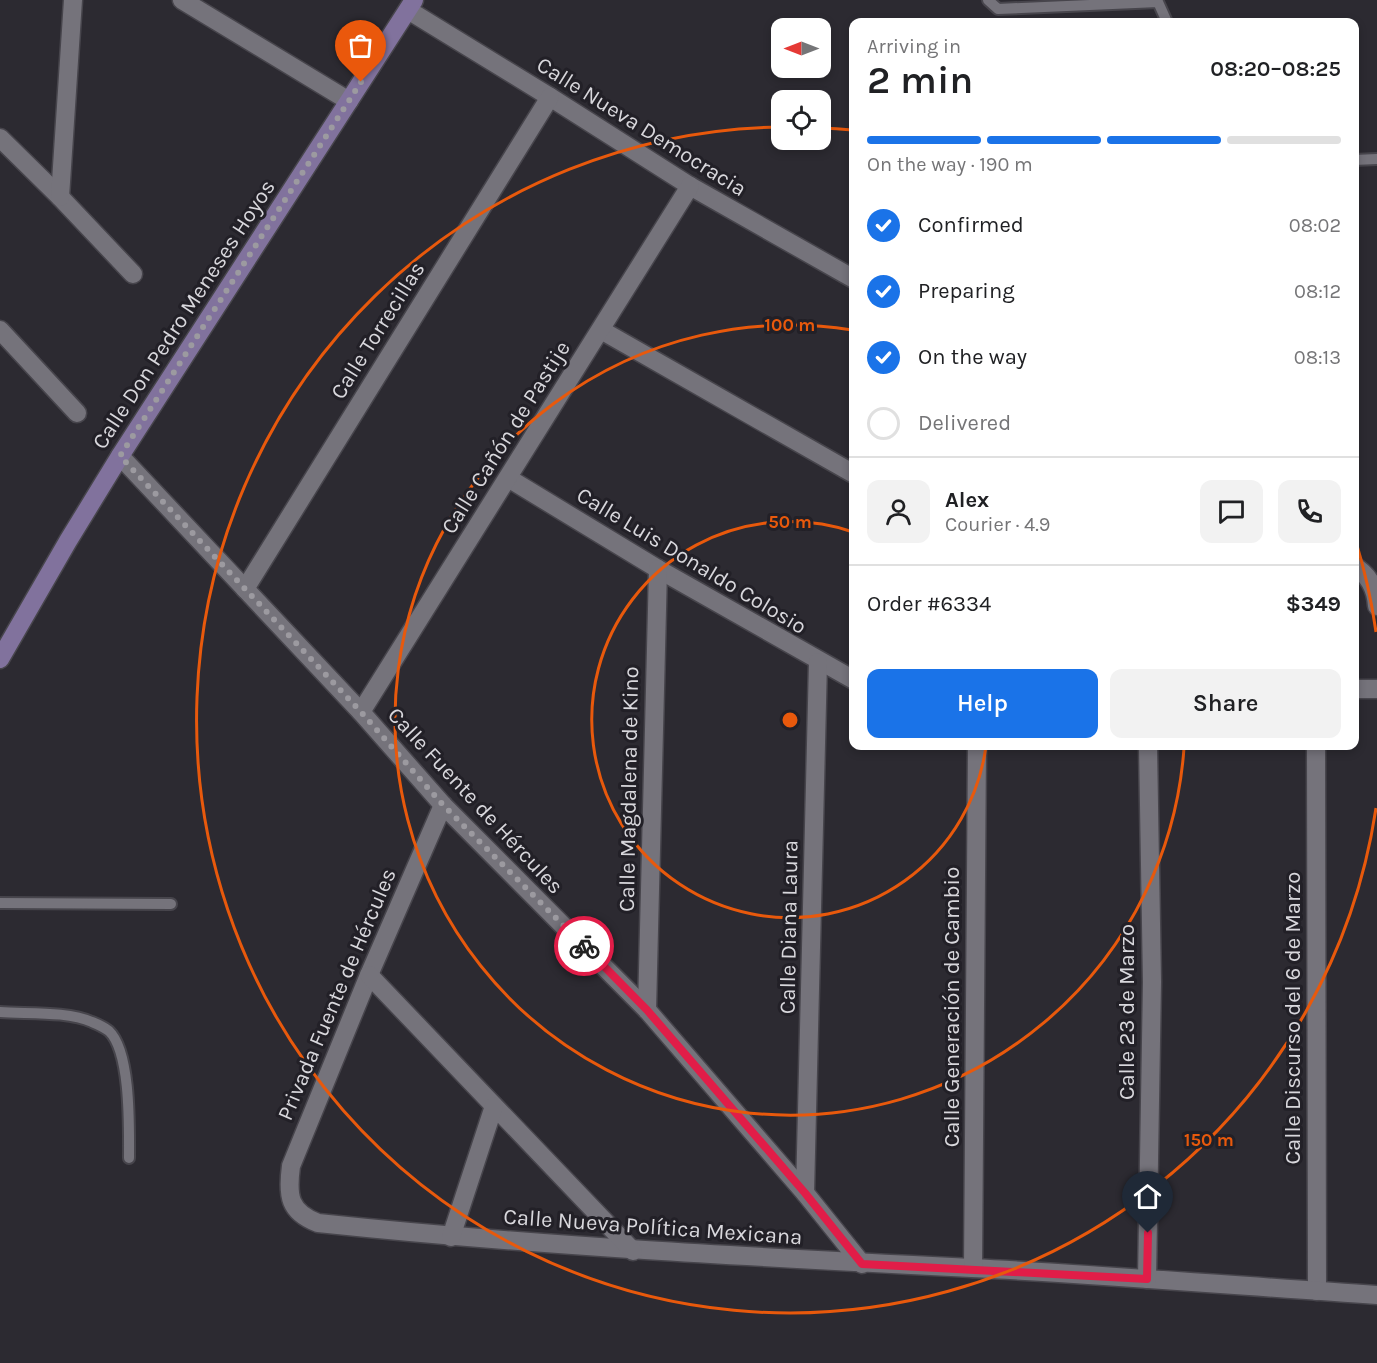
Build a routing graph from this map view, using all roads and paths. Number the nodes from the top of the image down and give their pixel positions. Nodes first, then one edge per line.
1 (74, 0) edge
2 (182, 0) edge
3 (988, 0) edge
4 (1158, 1) edge
5 (411, 5) edge
6 (1165, 18) edge
7 (550, 97) junction
8 (349, 100) junction
9 (0, 138) edge
10 (1377, 159) edge
11 (1359, 160) edge
12 (690, 186) junction
13 (60, 197) junction
14 (133, 274) dead end
15 (849, 276) edge
16 (0, 330) edge
17 (601, 330) junction
18 (77, 413) dead end
19 (120, 456) junction
20 (849, 471) edge
21 (508, 478) junction
22 (658, 569) junction
23 (1359, 569) edge
24 (245, 589) junction
25 (1377, 597) edge
26 (1377, 606) edge
27 (6, 636) edge
28 (0, 659) edge
29 (818, 662) junction
30 (849, 678) edge
31 (1377, 688) edge
32 (1359, 689) edge
33 (361, 712) junction
34 (977, 750) edge
35 (1148, 750) edge
36 (1316, 750) edge
37 (443, 805) junction
38 (0, 903) edge
39 (171, 904) dead end
40 (369, 975) junction
41 (647, 1010) junction
42 (0, 1012) edge
43 (494, 1106) junction
44 (129, 1158) dead end
45 (805, 1193) junction
46 (292, 1205) joint
47 (451, 1237) junction
48 (633, 1251) junction
49 (862, 1264) junction
50 (973, 1268) junction
51 (1147, 1279) junction
52 (1317, 1291) junction
53 (1377, 1295) edge

1 - 13 street
2 - 8 street
3 - 4 lane
4 - 6 lane
5 - 7 street, Calle Nueva Democracia
5 - 8 street, Calle Don Pedro Meneses Hoyos
7 - 12 street, Calle Nueva Democracia
7 - 24 street, Calle Torrecillas
8 - 19 street, Calle Don Pedro Meneses Hoyos
9 - 13 street
10 - 11 lane
12 - 15 street, Calle Nueva Democracia
12 - 17 street, Calle Cañón de Pastije
13 - 14 street
16 - 18 street
17 - 20 street
17 - 21 street, Calle Cañón de Pastije
19 - 24 street, Calle Fuente de Hércules
19 - 27 street, Calle Don Pedro Meneses Hoyos
21 - 22 street, Calle Luis Donaldo Colosio
21 - 33 street, Calle Cañón de Pastije
22 - 29 street, Calle Luis Donaldo Colosio
22 - 41 street, Calle Magdalena de Kino
23 - 25 street
24 - 33 street, Calle Fuente de Hércules
25 - 26 street
27 - 28 street, Calle Don Pedro Meneses Hoyos
29 - 30 street, Calle Luis Donaldo Colosio
29 - 45 street, Calle Diana Laura
31 - 32 street
33 - 37 street, Calle Fuente de Hércules
34 - 50 street, Calle Generación de Cambio
35 - 51 street, Calle 23 de Marzo
36 - 52 street, Calle Discurso del 6 de Marzo
37 - 40 street, Privada Fuente de Hércules
37 - 41 street, Calle Fuente de Hércules
38 - 39 lane
40 - 43 street
40 - 46 street, Privada Fuente de Hércules
41 - 45 street, Calle Fuente de Hércules
42 - 44 lane
43 - 47 street
43 - 48 street
45 - 49 street, Calle Fuente de Hércules
46 - 47 street, Calle Nueva Política Mexicana
47 - 48 street, Calle Nueva Política Mexicana
48 - 49 street, Calle Nueva Política Mexicana
49 - 50 street, Calle Nueva Política Mexicana
50 - 51 street, Calle Nueva Política Mexicana
51 - 52 street, Calle Nueva Política Mexicana
52 - 53 street, Calle Nueva Política Mexicana

